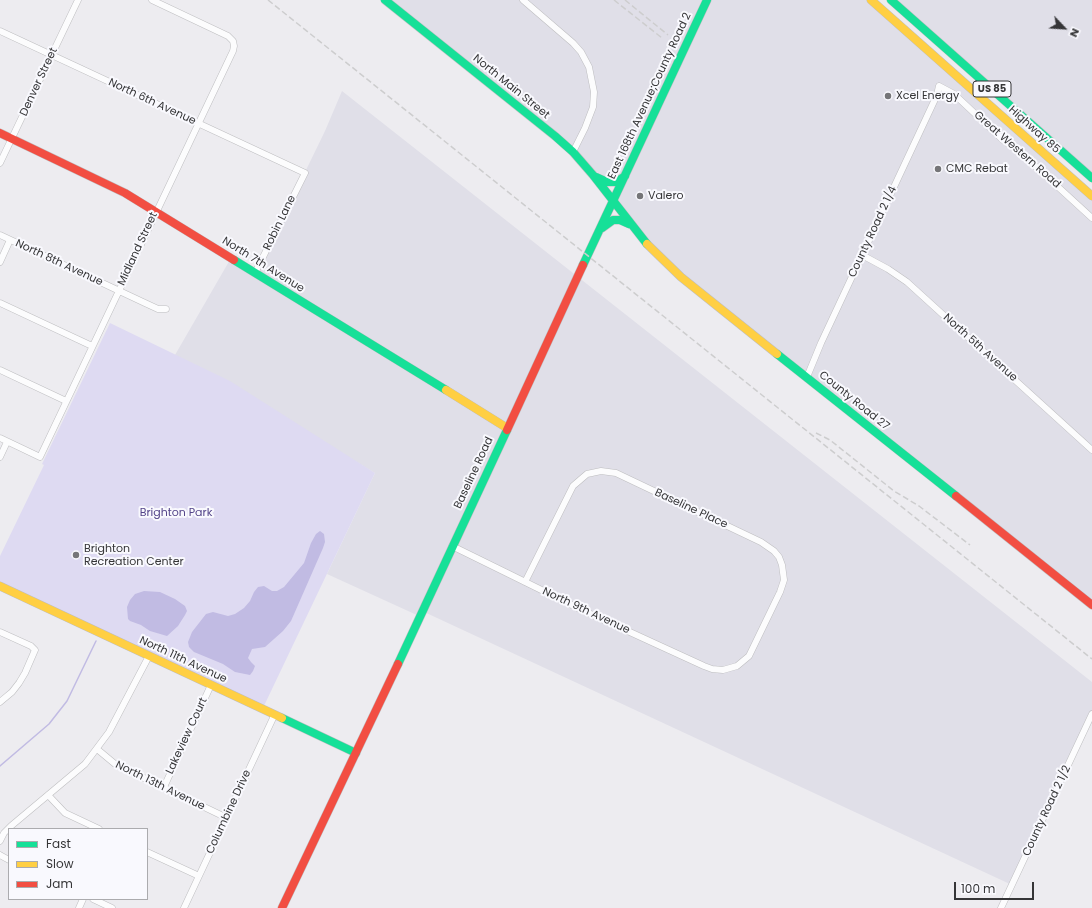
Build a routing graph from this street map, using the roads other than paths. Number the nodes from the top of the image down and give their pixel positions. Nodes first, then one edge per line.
1 (78, 0) edge
2 (152, 0) edge
3 (385, 0) edge
4 (523, 0) edge
5 (707, 0) edge
6 (871, 0) edge
7 (891, 0) edge
8 (0, 31) edge
9 (52, 54) junction
10 (939, 86) joint
11 (198, 123) junction
12 (0, 133) edge
13 (12, 139) junction
14 (573, 152) junction
15 (0, 163) edge
16 (305, 173) joint
17 (625, 175) junction
18 (594, 176) junction
19 (1092, 178) edge
20 (1092, 196) edge
21 (613, 202) junction
22 (156, 212) junction
23 (1092, 218) edge
24 (631, 224) junction
25 (600, 230) junction
26 (0, 235) edge
27 (10, 240) junction
28 (862, 255) junction
29 (0, 262) edge
30 (255, 273) junction
31 (118, 291) junction
32 (0, 303) edge
33 (166, 309) dead end
34 (92, 346) junction
35 (0, 370) edge
36 (807, 377) junction
37 (66, 401) junction
38 (507, 428) junction
39 (0, 438) edge
40 (7, 442) junction
41 (1092, 450) edge
42 (0, 457) edge
43 (452, 546) junction
44 (525, 582) junction
45 (0, 586) edge
46 (1092, 605) edge
47 (0, 632) edge
48 (149, 656) junction
49 (723, 670) joint
50 (211, 685) junction
51 (0, 702) edge
52 (1092, 714) edge
53 (274, 716) junction
54 (97, 749) junction
55 (356, 753) junction
56 (164, 787) junction
57 (48, 795) junction
58 (226, 818) junction
59 (9, 828) edge
60 (97, 828) edge
61 (8, 829) edge
62 (0, 841) edge
63 (148, 852) edge
64 (199, 876) junction
65 (95, 900) edge
66 (112, 908) edge
67 (184, 908) edge
68 (282, 908) edge
69 (1001, 908) edge

1 - 9 street, Denver Street
2 - 11 street, Midland Street
3 - 14 main road, North Main Street
4 - 14 street
5 - 17 main road, East 168th Avenue;County Road 2
6 - 20 main road, Highway 85 / US 85
7 - 19 main road, Highway 85 / US 85
8 - 9 street, North 6th Avenue
9 - 11 street, North 6th Avenue
9 - 13 street, Denver Street
10 - 23 street, Great Western Road
10 - 28 street, County Road 2 1/4
11 - 16 street, North 6th Avenue
11 - 22 street, Midland Street
12 - 13 main road, North 7th Avenue
13 - 15 street, Denver Street
13 - 22 main road, North 7th Avenue
14 - 18 main road, North Main Street
16 - 30 street, Robin Lane
17 - 18 main road
17 - 21 main road, East 168th Avenue;County Road 2
18 - 21 main road, North Main Street
21 - 24 main road, County Road 27
21 - 25 main road, Baseline Road
22 - 30 main road, North 7th Avenue
22 - 31 street, Midland Street
24 - 25 main road
24 - 36 main road, County Road 27
25 - 38 main road, Baseline Road
26 - 27 street, North 8th Avenue
27 - 29 street
27 - 31 street, North 8th Avenue
28 - 36 street, County Road 2 1/4
28 - 41 street, North 5th Avenue
30 - 38 main road, North 7th Avenue
31 - 33 street, North 8th Avenue
31 - 34 street, Midland Street
32 - 34 street
34 - 37 street, Midland Street
35 - 37 street
36 - 46 main road, County Road 27
37 - 40 street, Midland Street
38 - 43 main road, Baseline Road
39 - 40 street
40 - 42 street
43 - 44 street, North 9th Avenue
43 - 55 main road, Baseline Road
44 - 49 street, North 9th Avenue
44 - 49 street, Baseline Place
45 - 48 main road, North 11th Avenue
47 - 51 street
48 - 50 main road, North 11th Avenue
48 - 54 street
50 - 53 main road, North 11th Avenue
50 - 56 street, Lakeview Court
52 - 69 street, County Road 2 1/2
53 - 55 main road, North 11th Avenue
53 - 58 street, Columbine Drive
54 - 56 street, North 13th Avenue
54 - 57 street
55 - 68 main road
56 - 58 street, North 13th Avenue
57 - 59 street
57 - 60 street
58 - 64 street, Columbine Drive
61 - 62 street
63 - 64 street
64 - 67 street, Columbine Drive
65 - 66 street

